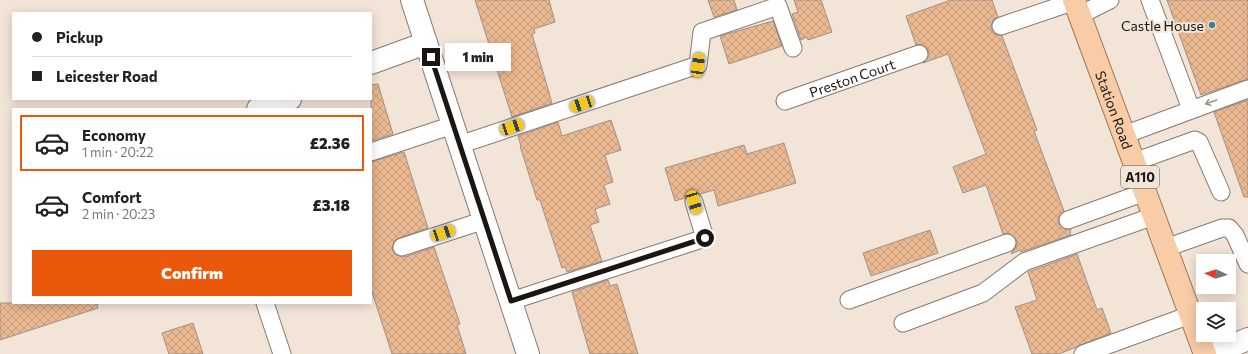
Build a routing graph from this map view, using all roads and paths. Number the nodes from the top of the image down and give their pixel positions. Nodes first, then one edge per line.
1 (412, 0) edge
2 (1110, 0) edge
3 (1150, 0) edge
4 (1076, 5) edge
5 (1001, 26) dead end
6 (426, 43) junction
7 (793, 48) dead end
8 (920, 54) dead end
9 (372, 63) edge
10 (1248, 89) edge
11 (287, 100) edge
12 (785, 101) dead end
13 (261, 108) edge
14 (1191, 109) junction
15 (456, 135) junction
16 (1124, 135) junction
17 (372, 152) edge
18 (1134, 162) junction
19 (1145, 192) junction
20 (1221, 192) dead end
21 (694, 202) dead end
22 (1154, 216) junction
23 (485, 220) junction
24 (1068, 220) dead end
25 (1007, 243) dead end
26 (402, 247) dead end
27 (1166, 248) junction
28 (1248, 264) edge
29 (849, 300) dead end
30 (511, 301) junction
31 (265, 304) edge
32 (1190, 315) junction
33 (903, 324) dead end
34 (1248, 339) edge
35 (282, 354) edge
36 (528, 354) edge
37 (1083, 354) edge
38 (1205, 354) edge
39 (1212, 354) edge

1 - 6 street
2 - 4 lane
3 - 14 lane
4 - 5 lane
4 - 16 main road, Station Road / A110
6 - 9 street
6 - 15 street
7 - 15 lane
8 - 12 lane, Preston Court
10 -> 14 lane
11 - 13 street
14 - 16 lane
15 - 17 lane
15 - 23 street
16 - 18 main road, Station Road / A110
18 - 19 main road, Station Road / A110
18 - 20 lane
19 - 22 main road, Station Road / A110
19 - 24 lane
21 - 30 lane
22 - 27 main road, Station Road / A110
22 - 33 lane
23 - 26 lane
23 - 30 street
25 - 29 lane
27 - 28 lane
27 - 32 main road, Station Road / A110
30 - 36 street
31 - 35 lane
32 - 37 lane
32 - 38 main road, Station Road / A110
34 - 39 street

